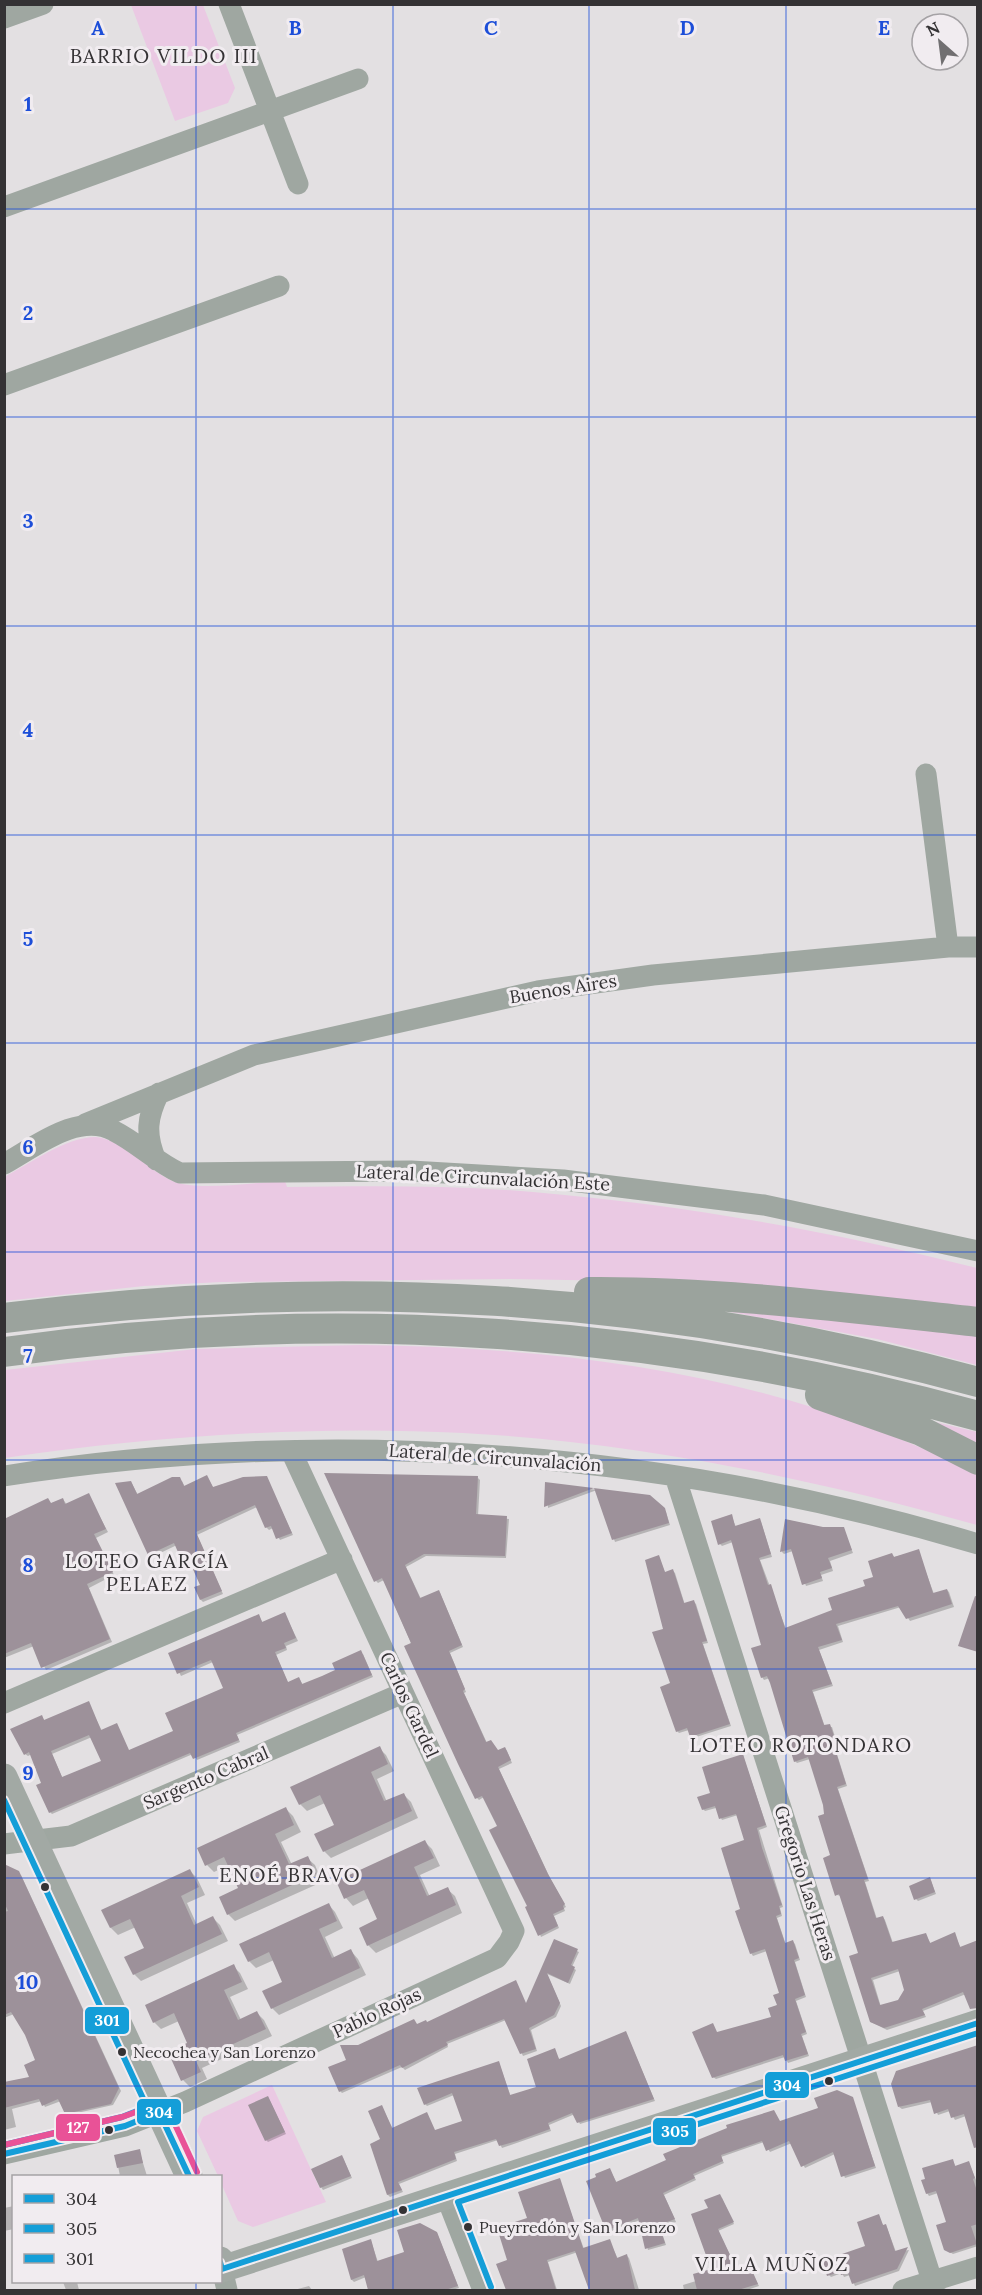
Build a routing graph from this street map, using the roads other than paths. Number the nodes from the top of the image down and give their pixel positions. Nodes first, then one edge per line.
1 (43, 4) edge
2 (229, 4) edge
3 (4, 18) edge
4 (358, 80) dead end
5 (271, 111) junction
6 (298, 184) dead end
7 (4, 207) edge
8 (279, 286) dead end
9 (4, 385) edge
10 (926, 774) dead end
11 (948, 947) junction
12 (978, 947) edge
13 (159, 1093) junction
14 (82, 1125) junction
15 (156, 1160) junction
16 (4, 1164) edge
17 (978, 1251) edge
18 (409, 1295) junction
19 (4, 1318) edge
20 (978, 1322) edge
21 (4, 1352) edge
22 (706, 1357) junction
23 (978, 1382) edge
24 (978, 1416) edge
25 (291, 1451) junction
26 (978, 1460) edge
27 (4, 1476) edge
28 (675, 1476) junction
29 (978, 1544) edge
30 (342, 1559) junction
31 (404, 1693) junction
32 (4, 1703) edge
33 (4, 1777) edge
34 (34, 1840) junction
35 (4, 1844) edge
36 (497, 1958) joint
37 (978, 2023) edge
38 (861, 2061) junction
39 (159, 2112) junction
40 (4, 2154) edge
41 (189, 2175) edge
42 (446, 2196) junction
43 (978, 2267) edge
44 (224, 2273) edge
45 (934, 2286) edge
46 (483, 2290) edge
47 (903, 2290) edge

1 - 3 street
2 - 5 street
4 - 5 street
5 - 6 street
5 - 7 street
8 - 9 street
10 - 11 street
11 - 12 street, Buenos Aires
11 - 13 street, Buenos Aires
13 - 14 street, Buenos Aires
13 - 15 street
14 - 15 street, Lateral de Circunvalación Este
14 - 16 street
15 - 17 street, Lateral de Circunvalación Este
18 - 19 highway
18 - 20 highway
18 - 23 highway
21 - 22 highway
22 - 24 highway
22 - 26 highway
25 - 27 street, Lateral de Circunvalación
25 - 28 street, Lateral de Circunvalación
25 - 30 street, Carlos Gardel
28 - 29 street, Lateral de Circunvalación
28 - 38 street, Gregorio Las Heras
30 - 31 street, Carlos Gardel
30 - 32 street
31 - 34 street, Sargento Cabral
31 - 36 street, Carlos Gardel
33 - 34 main road
34 - 35 street, Sargento Cabral
34 - 39 main road
36 - 39 street, Pablo Rojas
37 - 38 main road
38 - 42 main road
38 - 45 street, Gregorio Las Heras
39 - 40 street, Pablo Rojas
39 - 41 main road
42 - 44 main road
42 - 46 street
43 - 45 street
45 - 47 street

